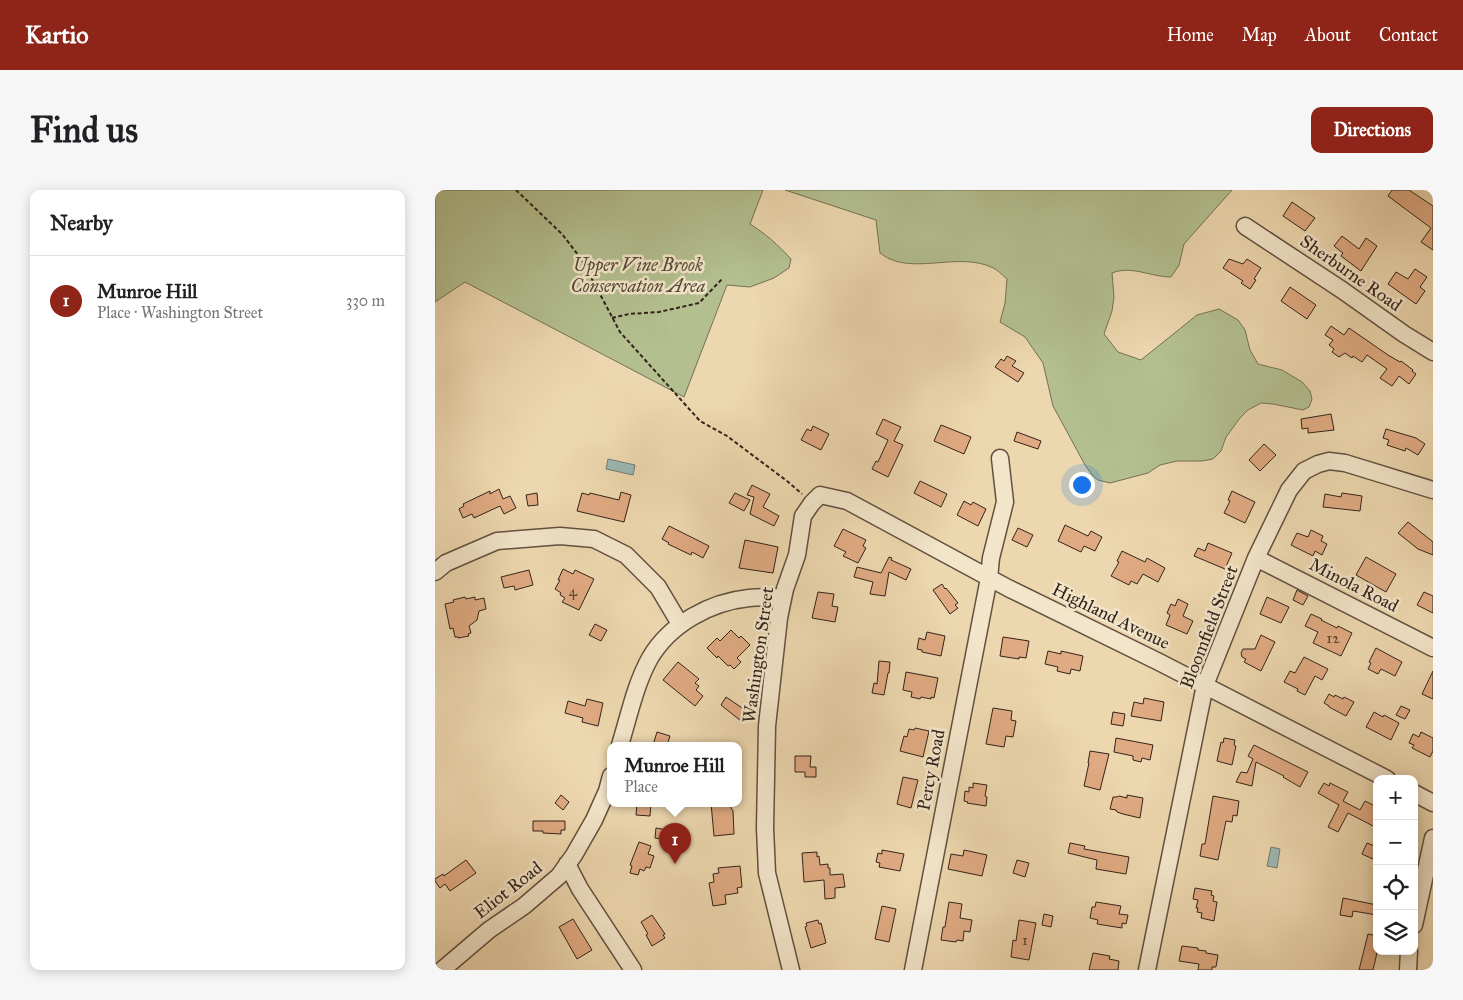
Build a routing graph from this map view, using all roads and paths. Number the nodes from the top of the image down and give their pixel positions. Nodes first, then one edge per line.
1 (516, 190) edge
2 (1245, 226) dead end
3 (723, 278) dead end
4 (612, 318) junction
5 (1433, 352) edge
6 (1000, 458) dead end
7 (1433, 490) edge
8 (814, 501) junction
9 (1256, 558) junction
10 (435, 572) edge
11 (989, 578) junction
12 (783, 597) junction
13 (681, 624) junction
14 (1433, 648) edge
15 (1205, 685) junction
16 (621, 742) edge
17 (1379, 775) edge
18 (607, 792) edge
19 (1418, 795) edge
20 (1433, 802) edge
21 (1433, 838) edge
22 (567, 864) junction
23 (1417, 910) edge
24 (1409, 955) edge
25 (917, 969) edge
26 (442, 970) edge
27 (633, 970) edge
28 (791, 970) edge
29 (1147, 970) edge
30 (1408, 970) edge

1 - 4 path
2 - 5 street, Sherburne Road
3 - 4 path
4 - 8 path
6 - 11 street, Percy Road
7 - 9 street, Bloomfield Street
8 - 11 street, Highland Avenue
8 - 12 street, Washington Street
9 - 14 street, Minola Road
9 - 15 street, Bloomfield Street
10 - 13 street
11 - 15 street, Highland Avenue
11 - 25 street, Percy Road
12 - 13 street
12 - 28 street, Washington Street
13 - 16 street
15 - 17 street, Highland Avenue
15 - 29 street, Bloomfield Street
18 - 22 street, Eliot Road
19 - 20 street
21 - 23 street
22 - 26 street, Eliot Road
22 - 27 street
24 - 30 street

